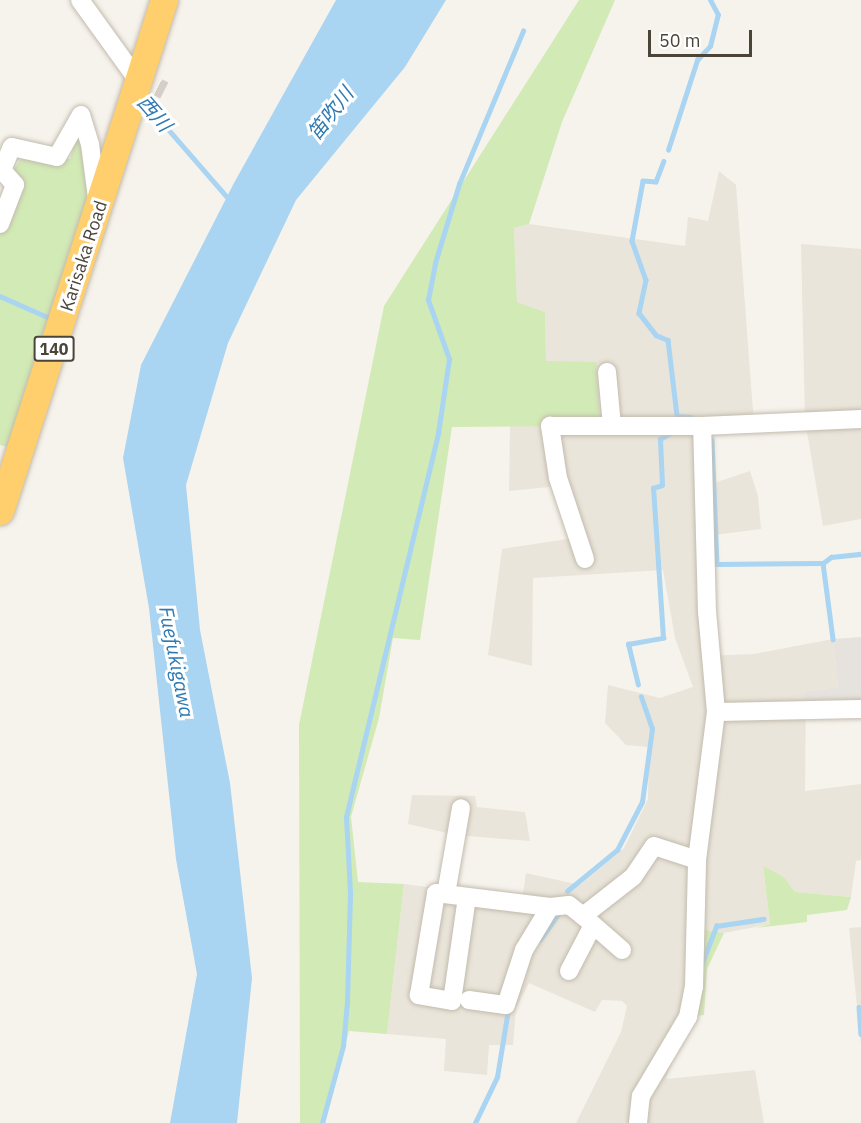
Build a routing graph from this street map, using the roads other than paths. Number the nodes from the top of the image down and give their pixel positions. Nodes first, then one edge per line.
1 (80, 0) edge
2 (164, 0) edge
3 (134, 82) junction
4 (104, 194) junction
5 (0, 224) edge
6 (607, 372) dead end
7 (861, 419) edge
8 (612, 426) junction
9 (702, 426) junction
10 (3, 495) edge
11 (585, 559) dead end
12 (861, 709) edge
13 (716, 712) junction
14 (461, 808) dead end
15 (697, 860) junction
16 (447, 894) junction
17 (467, 897) junction
18 (550, 907) junction
19 (587, 922) junction
20 (622, 950) dead end
21 (569, 971) dead end
22 (469, 1000) dead end
23 (638, 1123) edge

1 - 3 street
2 - 3 highway, Karisaka Road / 140
3 - 4 highway, Karisaka Road / 140
4 - 5 street
4 - 10 highway, Karisaka Road / 140
6 - 8 street
7 - 9 street
8 - 9 street
8 - 11 street
9 - 13 street
12 - 13 street
13 - 15 street
14 - 16 street
15 - 19 street
15 - 23 street
16 - 17 street
16 - 17 street
17 - 18 street
18 - 19 street
18 - 22 street
19 - 20 street
19 - 21 street

